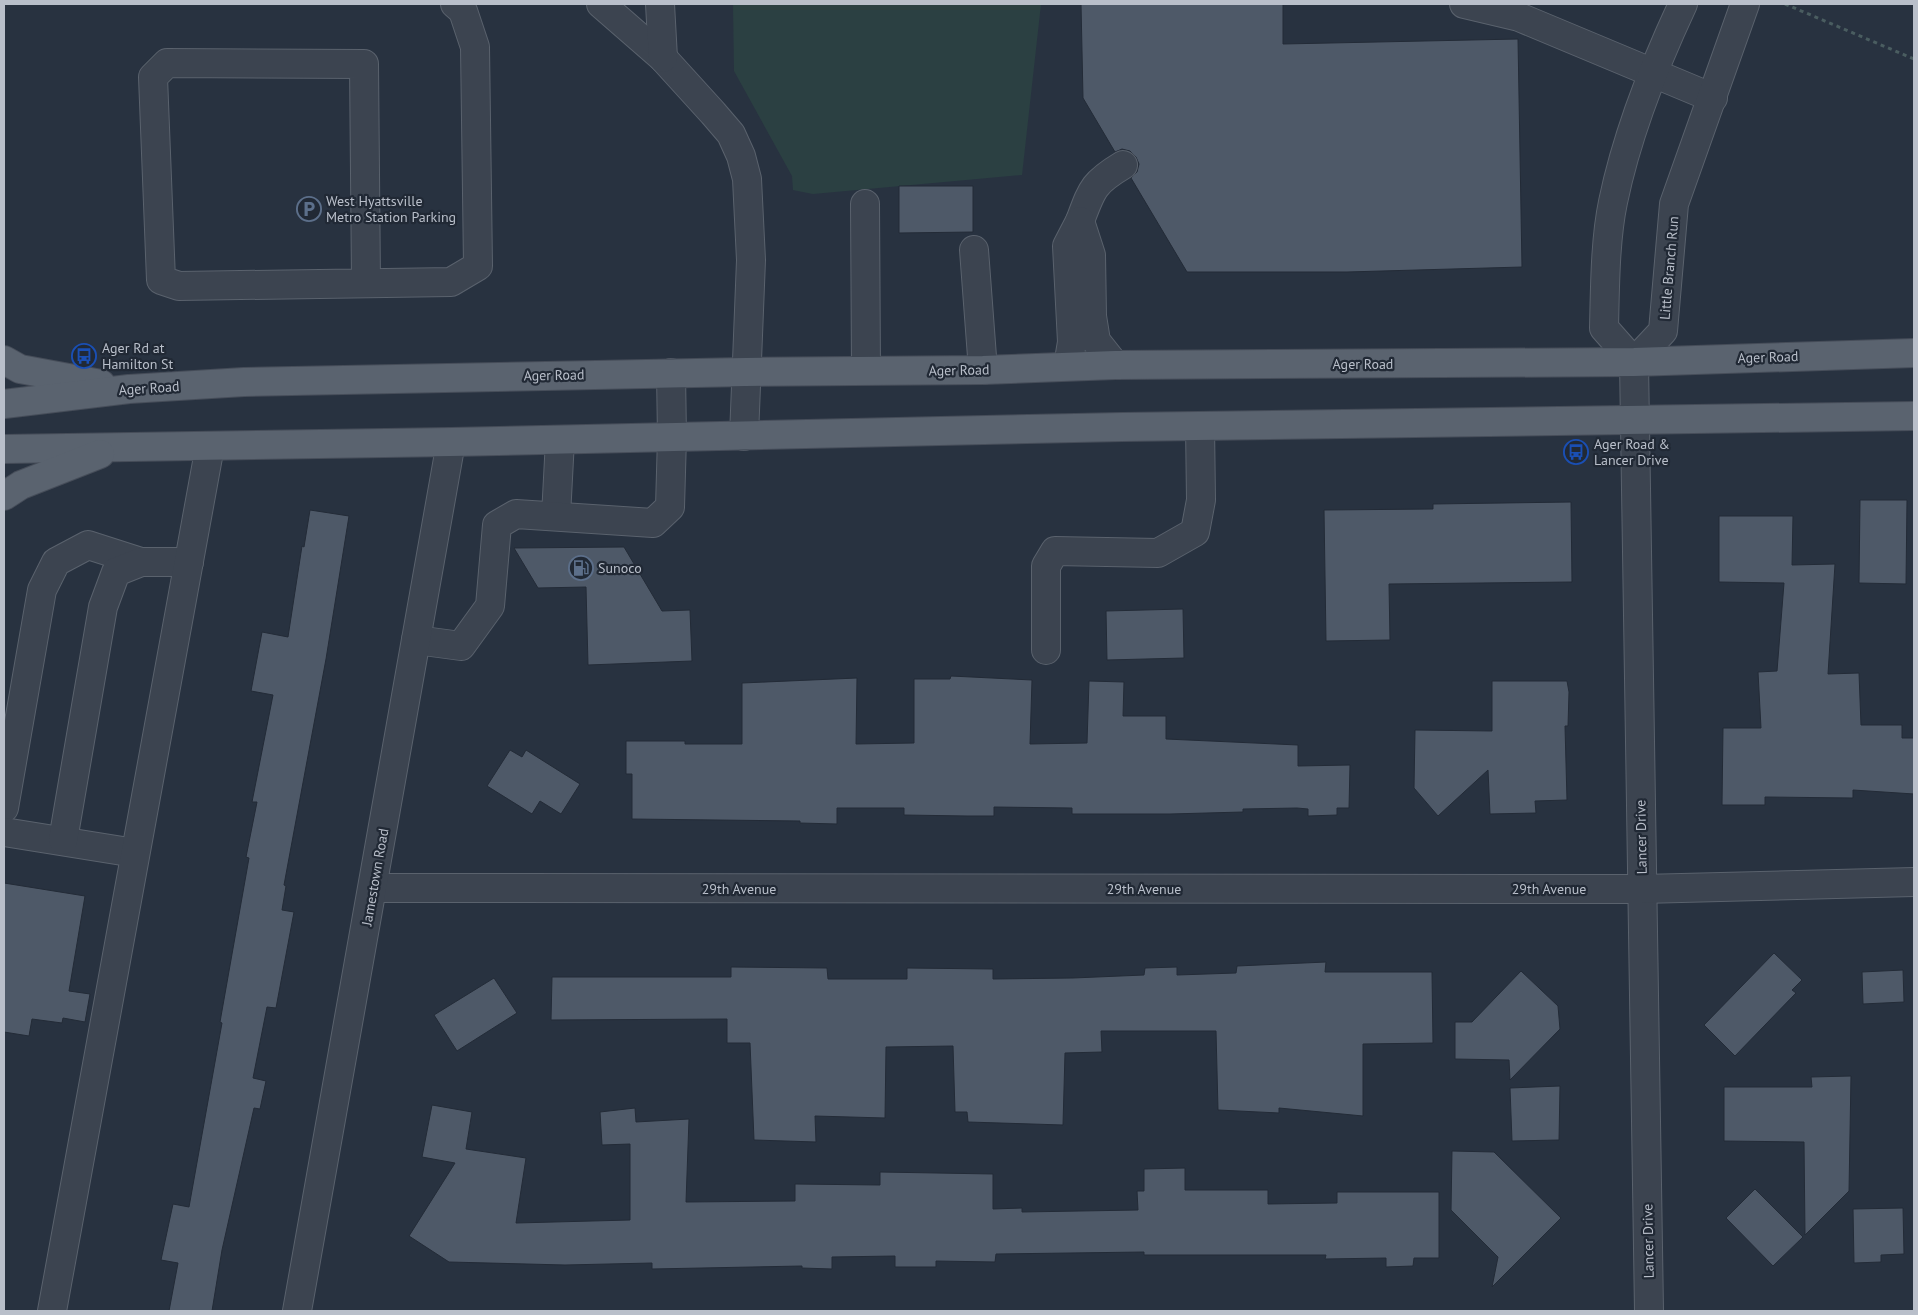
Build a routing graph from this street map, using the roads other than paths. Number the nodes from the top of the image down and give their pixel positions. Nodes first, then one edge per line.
1 (454, 4) edge
2 (602, 4) edge
3 (660, 4) edge
4 (1464, 4) edge
5 (1683, 4) edge
6 (1745, 4) edge
7 (663, 58) junction
8 (1653, 72) junction
9 (1713, 98) junction
10 (1123, 165) dead end
11 (865, 204) dead end
12 (1080, 221) junction
13 (974, 250) dead end
14 (366, 283) junction
15 (1914, 353) edge
16 (4, 360) edge
17 (1634, 362) junction
18 (1115, 365) junction
19 (1068, 366) junction
20 (866, 370) junction
21 (983, 370) junction
22 (745, 372) junction
23 (671, 373) junction
24 (129, 389) junction
25 (4, 404) edge
26 (1914, 416) edge
27 (1635, 419) junction
28 (1200, 426) junction
29 (744, 436) junction
30 (672, 437) junction
31 (560, 440) junction
32 (451, 442) junction
33 (210, 446) junction
34 (118, 447) junction
35 (4, 449) edge
36 (4, 496) edge
37 (556, 516) junction
38 (141, 562) junction
39 (189, 562) junction
40 (416, 640) junction
41 (1046, 650) dead end
42 (8, 759) edge
43 (4, 808) edge
44 (4, 832) edge
45 (63, 840) junction
46 (135, 853) junction
47 (1914, 882) edge
48 (373, 888) junction
49 (1642, 889) junction
50 (52, 1311) edge
51 (297, 1311) edge
52 (1649, 1311) edge

1 - 14 street
2 - 7 street
3 - 7 street
4 - 8 street
5 - 8 street
6 - 9 street, Little Branch Run
7 - 22 street
8 - 9 street
8 - 17 street
9 - 17 street, Little Branch Run
10 - 12 street
11 - 20 street
12 - 18 street
12 - 19 street
13 - 21 street
14 - 14 street
15 - 17 main road, Ager Road
16 - 24 main road
17 - 18 main road, Ager Road
17 - 27 street, Lancer Drive
18 - 19 main road, Ager Road
19 - 21 main road, Ager Road
20 - 21 main road, Ager Road
20 - 22 main road, Ager Road
22 - 23 main road, Ager Road
22 - 29 street
23 - 24 main road, Ager Road
23 - 30 street
24 - 25 main road, Ager Road
26 - 27 main road
27 - 28 main road
27 - 49 street, Lancer Drive
28 - 29 main road
28 - 41 street
29 - 30 main road
30 - 31 main road
30 - 37 street
31 - 32 main road
31 - 37 street
32 - 33 main road
32 - 40 street, Jamestown Road
33 - 34 main road
33 - 39 street
34 - 35 main road
34 - 36 main road
37 - 40 street
38 - 39 street
38 - 42 street
38 - 45 street
39 - 46 street
40 - 48 street, Jamestown Road
42 - 43 street
44 - 45 street
45 - 46 street
46 - 50 street
47 - 49 street, 29th Avenue
48 - 49 street, 29th Avenue
48 - 51 street, Jamestown Road
49 - 52 street, Lancer Drive

